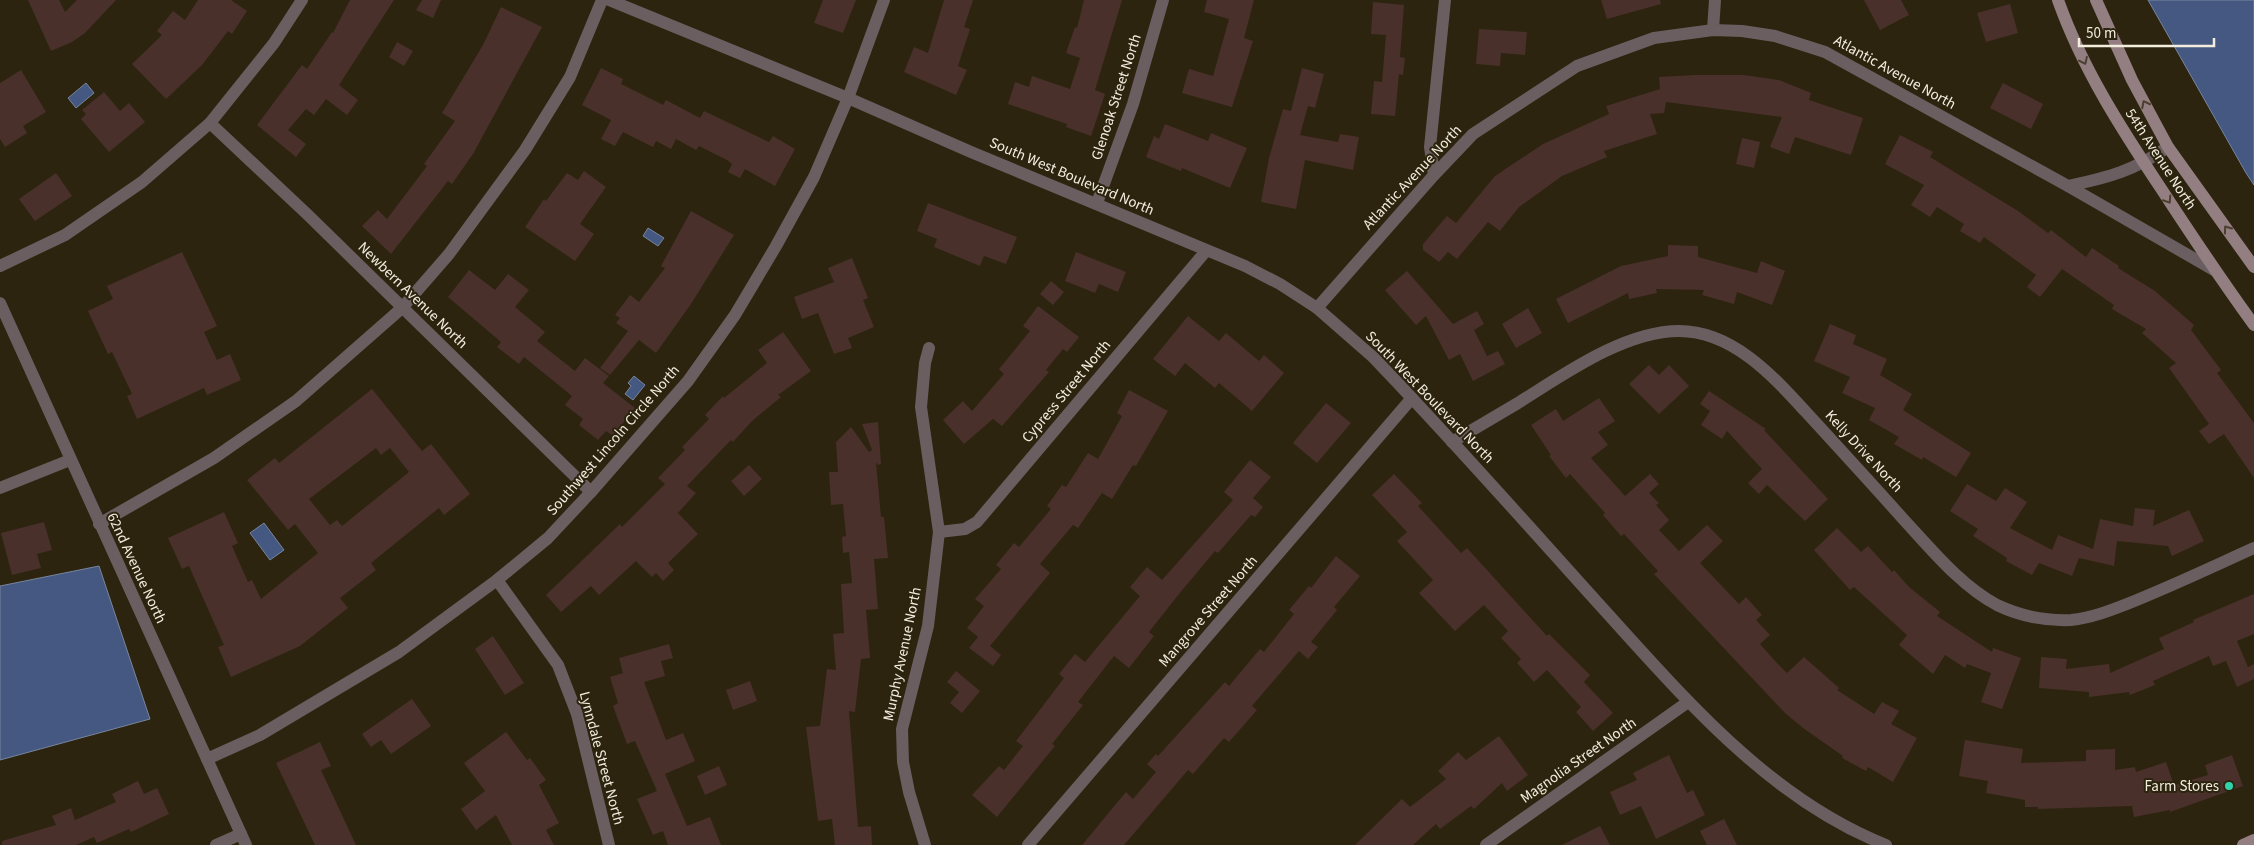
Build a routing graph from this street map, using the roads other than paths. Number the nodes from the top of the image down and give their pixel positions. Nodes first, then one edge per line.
1 (302, 0) edge
2 (602, 0) edge
3 (609, 0) edge
4 (884, 0) edge
5 (1163, 0) edge
6 (1444, 0) edge
7 (1715, 0) edge
8 (2058, 0) edge
9 (2096, 0) edge
10 (1713, 30) junction
11 (848, 98) junction
12 (210, 123) junction
13 (2168, 147) junction
14 (2144, 163) junction
15 (1434, 175) junction
16 (2068, 186) junction
17 (1097, 203) junction
18 (1206, 251) junction
19 (0, 266) edge
20 (2254, 267) edge
21 (2214, 270) junction
22 (0, 304) edge
23 (402, 308) junction
24 (1317, 308) junction
25 (2254, 325) edge
26 (929, 348) dead end
27 (1412, 398) junction
28 (1452, 442) junction
29 (70, 460) junction
30 (0, 488) edge
31 (591, 492) junction
32 (99, 524) junction
33 (939, 532) junction
34 (2254, 548) edge
35 (497, 580) junction
36 (1688, 702) junction
37 (207, 759) junction
38 (244, 839) edge
39 (2254, 840) edge
40 (216, 845) edge
41 (609, 845) edge
42 (925, 845) edge
43 (1028, 845) edge
44 (1486, 845) edge
45 (1886, 845) edge
46 (2243, 845) edge

1 - 12 street
2 - 23 street
3 - 11 street, South West Boulevard North
4 - 11 street, Southwest Lincoln Circle North
5 - 17 street, Glenoak Street North
6 - 15 street
7 - 10 street
8 -> 14 main road, 54th Avenue North
13 -> 9 main road, 54th Avenue North
10 - 15 street, Atlantic Avenue North
10 - 16 street, Atlantic Avenue North
11 - 17 street, South West Boulevard North
11 - 31 street, Southwest Lincoln Circle North
12 - 19 street
12 - 23 street, Newbern Avenue North
13 - 14 street
20 -> 13 main road, 54th Avenue North
14 - 16 street
14 -> 21 main road, 54th Avenue North
15 - 24 street, Atlantic Avenue North
16 - 21 street, Atlantic Avenue North
17 - 18 street, South West Boulevard North
18 - 24 street, South West Boulevard North
18 - 33 street, Cypress Street North
21 - 25 main road, 54th Avenue North
22 - 29 street, 62nd Avenue North
23 - 31 street, Newbern Avenue North
23 - 32 street
24 - 27 street, South West Boulevard North
26 - 33 street, Murphy Avenue North
27 - 28 street, South West Boulevard North
27 - 43 street, Mangrove Street North
28 - 34 street, Kelly Drive North
28 - 36 street, South West Boulevard North
29 - 30 street
29 - 32 street, 62nd Avenue North
31 - 35 street, Southwest Lincoln Circle North
32 - 37 street, 62nd Avenue North
33 - 42 street, Murphy Avenue North
35 - 37 street, Southwest Lincoln Circle North
35 - 41 street, Lynndale Street North
36 - 44 street, Magnolia Street North
36 - 45 street, South West Boulevard North
37 - 38 street, 62nd Avenue North
38 - 40 street
39 - 46 main road

